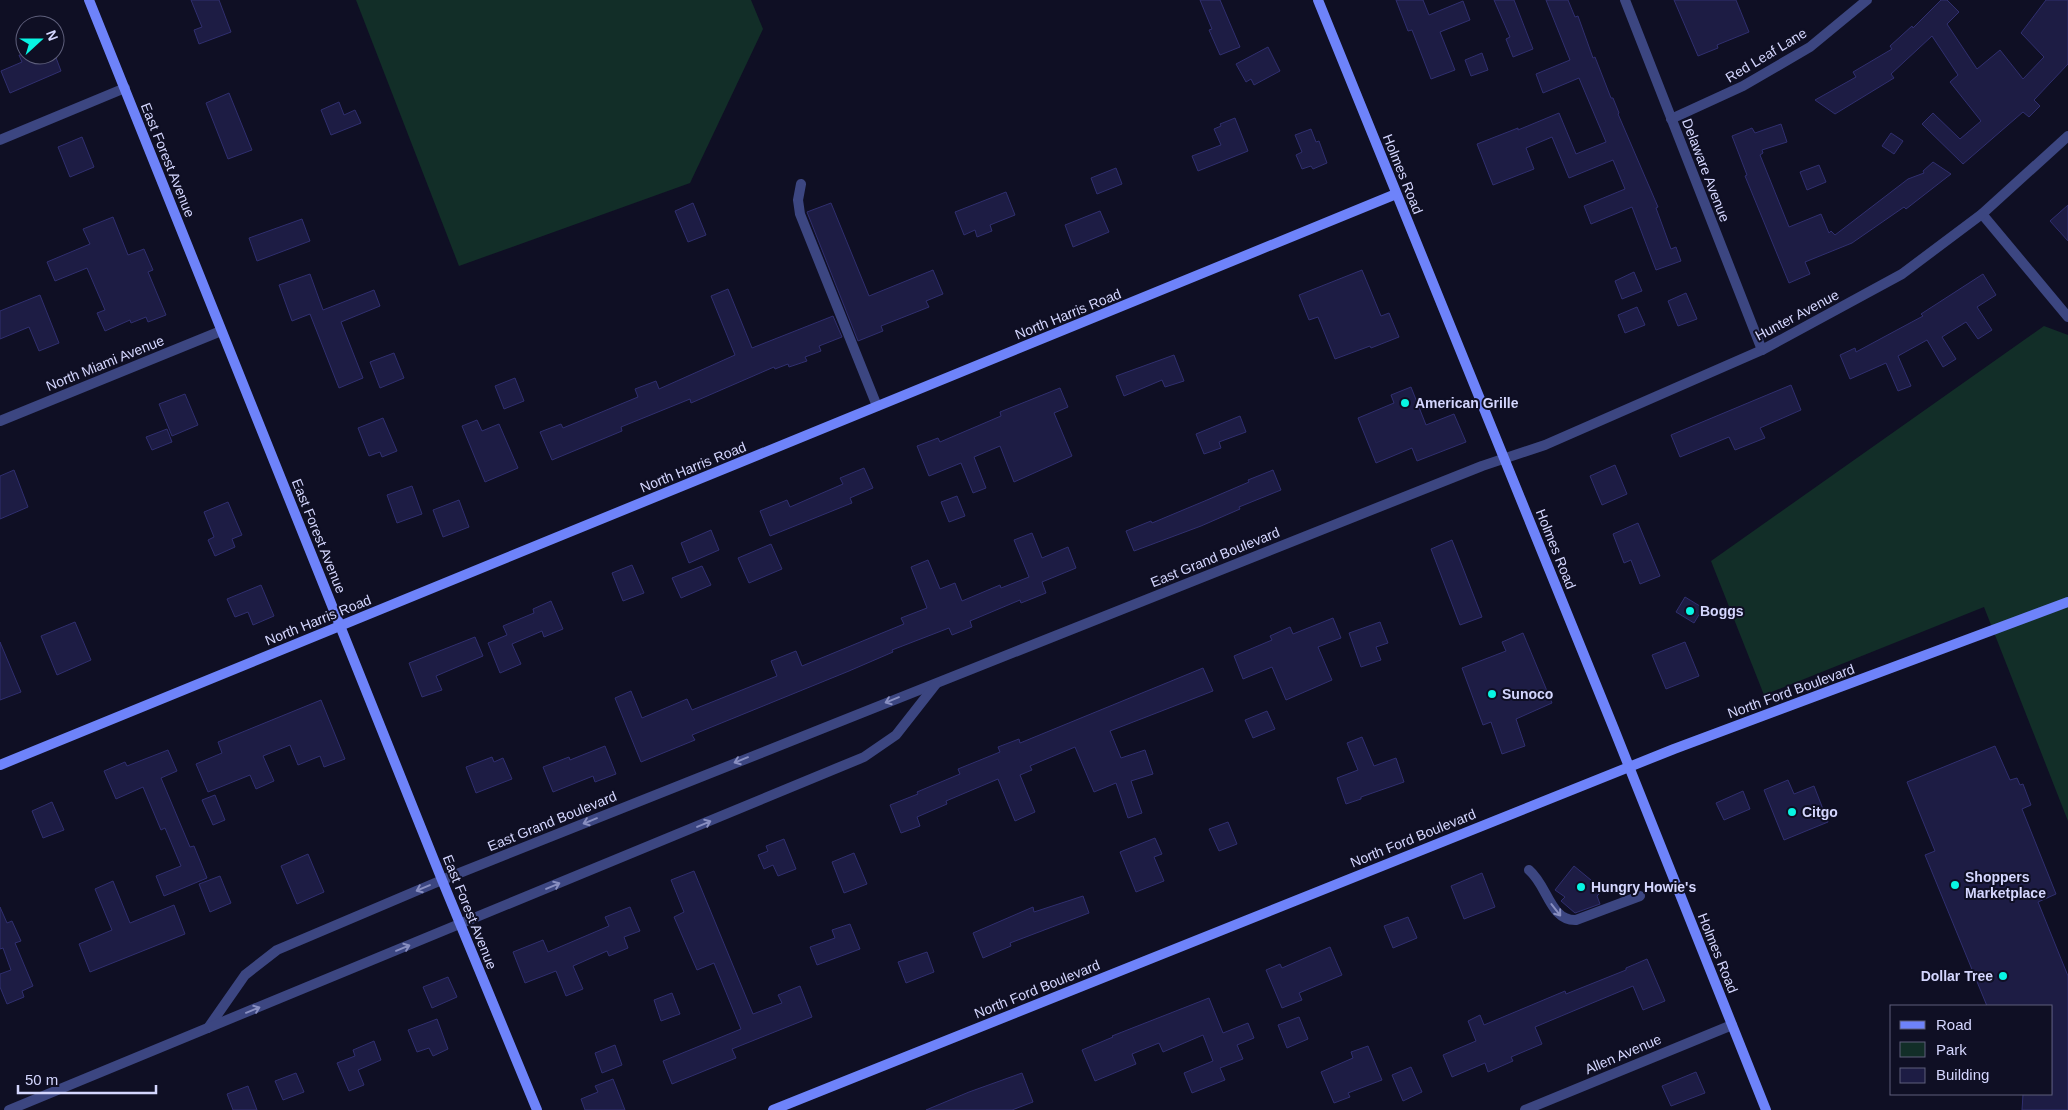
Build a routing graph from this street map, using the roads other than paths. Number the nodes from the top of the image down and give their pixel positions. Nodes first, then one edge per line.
1 (89, 0) edge
2 (1318, 0) edge
3 (1624, 0) edge
4 (1867, 0) edge
5 (124, 88) junction
6 (1671, 119) junction
7 (2068, 136) edge
8 (0, 140) edge
9 (801, 184) dead end
10 (1396, 194) junction
11 (1982, 214) junction
12 (2068, 317) edge
13 (221, 331) junction
14 (1762, 350) junction
15 (877, 406) junction
16 (0, 421) edge
17 (1504, 459) junction
18 (2068, 602) edge
19 (341, 626) junction
20 (938, 682) junction
21 (0, 766) edge
22 (1629, 767) junction
23 (1529, 870) dead end
24 (442, 880) junction
25 (1640, 896) dead end
26 (460, 925) junction
27 (1732, 1025) junction
28 (208, 1028) junction
29 (9, 1110) edge
30 (537, 1110) edge
31 (773, 1110) edge
32 (1525, 1110) edge
33 (1766, 1110) edge

1 - 5 street, East Forest Avenue
2 - 10 street, Holmes Road
3 - 6 street, Delaware Avenue
4 - 6 street, Red Leaf Lane
5 - 8 street
5 - 13 street, East Forest Avenue
6 - 14 street, Delaware Avenue
7 - 11 street, Hunter Avenue
9 - 15 street
10 - 15 street, North Harris Road
10 - 17 street, Holmes Road
11 - 12 street
11 - 14 street, Hunter Avenue
13 - 16 street, North Miami Avenue
13 - 19 street, East Forest Avenue
14 - 17 street, Hunter Avenue
15 - 19 street, North Harris Road
17 - 20 street, East Grand Boulevard
17 - 22 street, Holmes Road
18 - 22 street, North Ford Boulevard
19 - 21 street, North Harris Road
19 - 24 street, East Forest Avenue
20 -> 24 street, East Grand Boulevard
26 -> 20 street
22 - 27 street, Holmes Road
22 - 31 street, North Ford Boulevard
23 -> 25 street
24 - 26 street, East Forest Avenue
24 -> 28 street, East Grand Boulevard
28 -> 26 street
26 - 30 street, East Forest Avenue
27 - 32 street, Allen Avenue
27 - 33 street, Holmes Road
28 - 29 street

